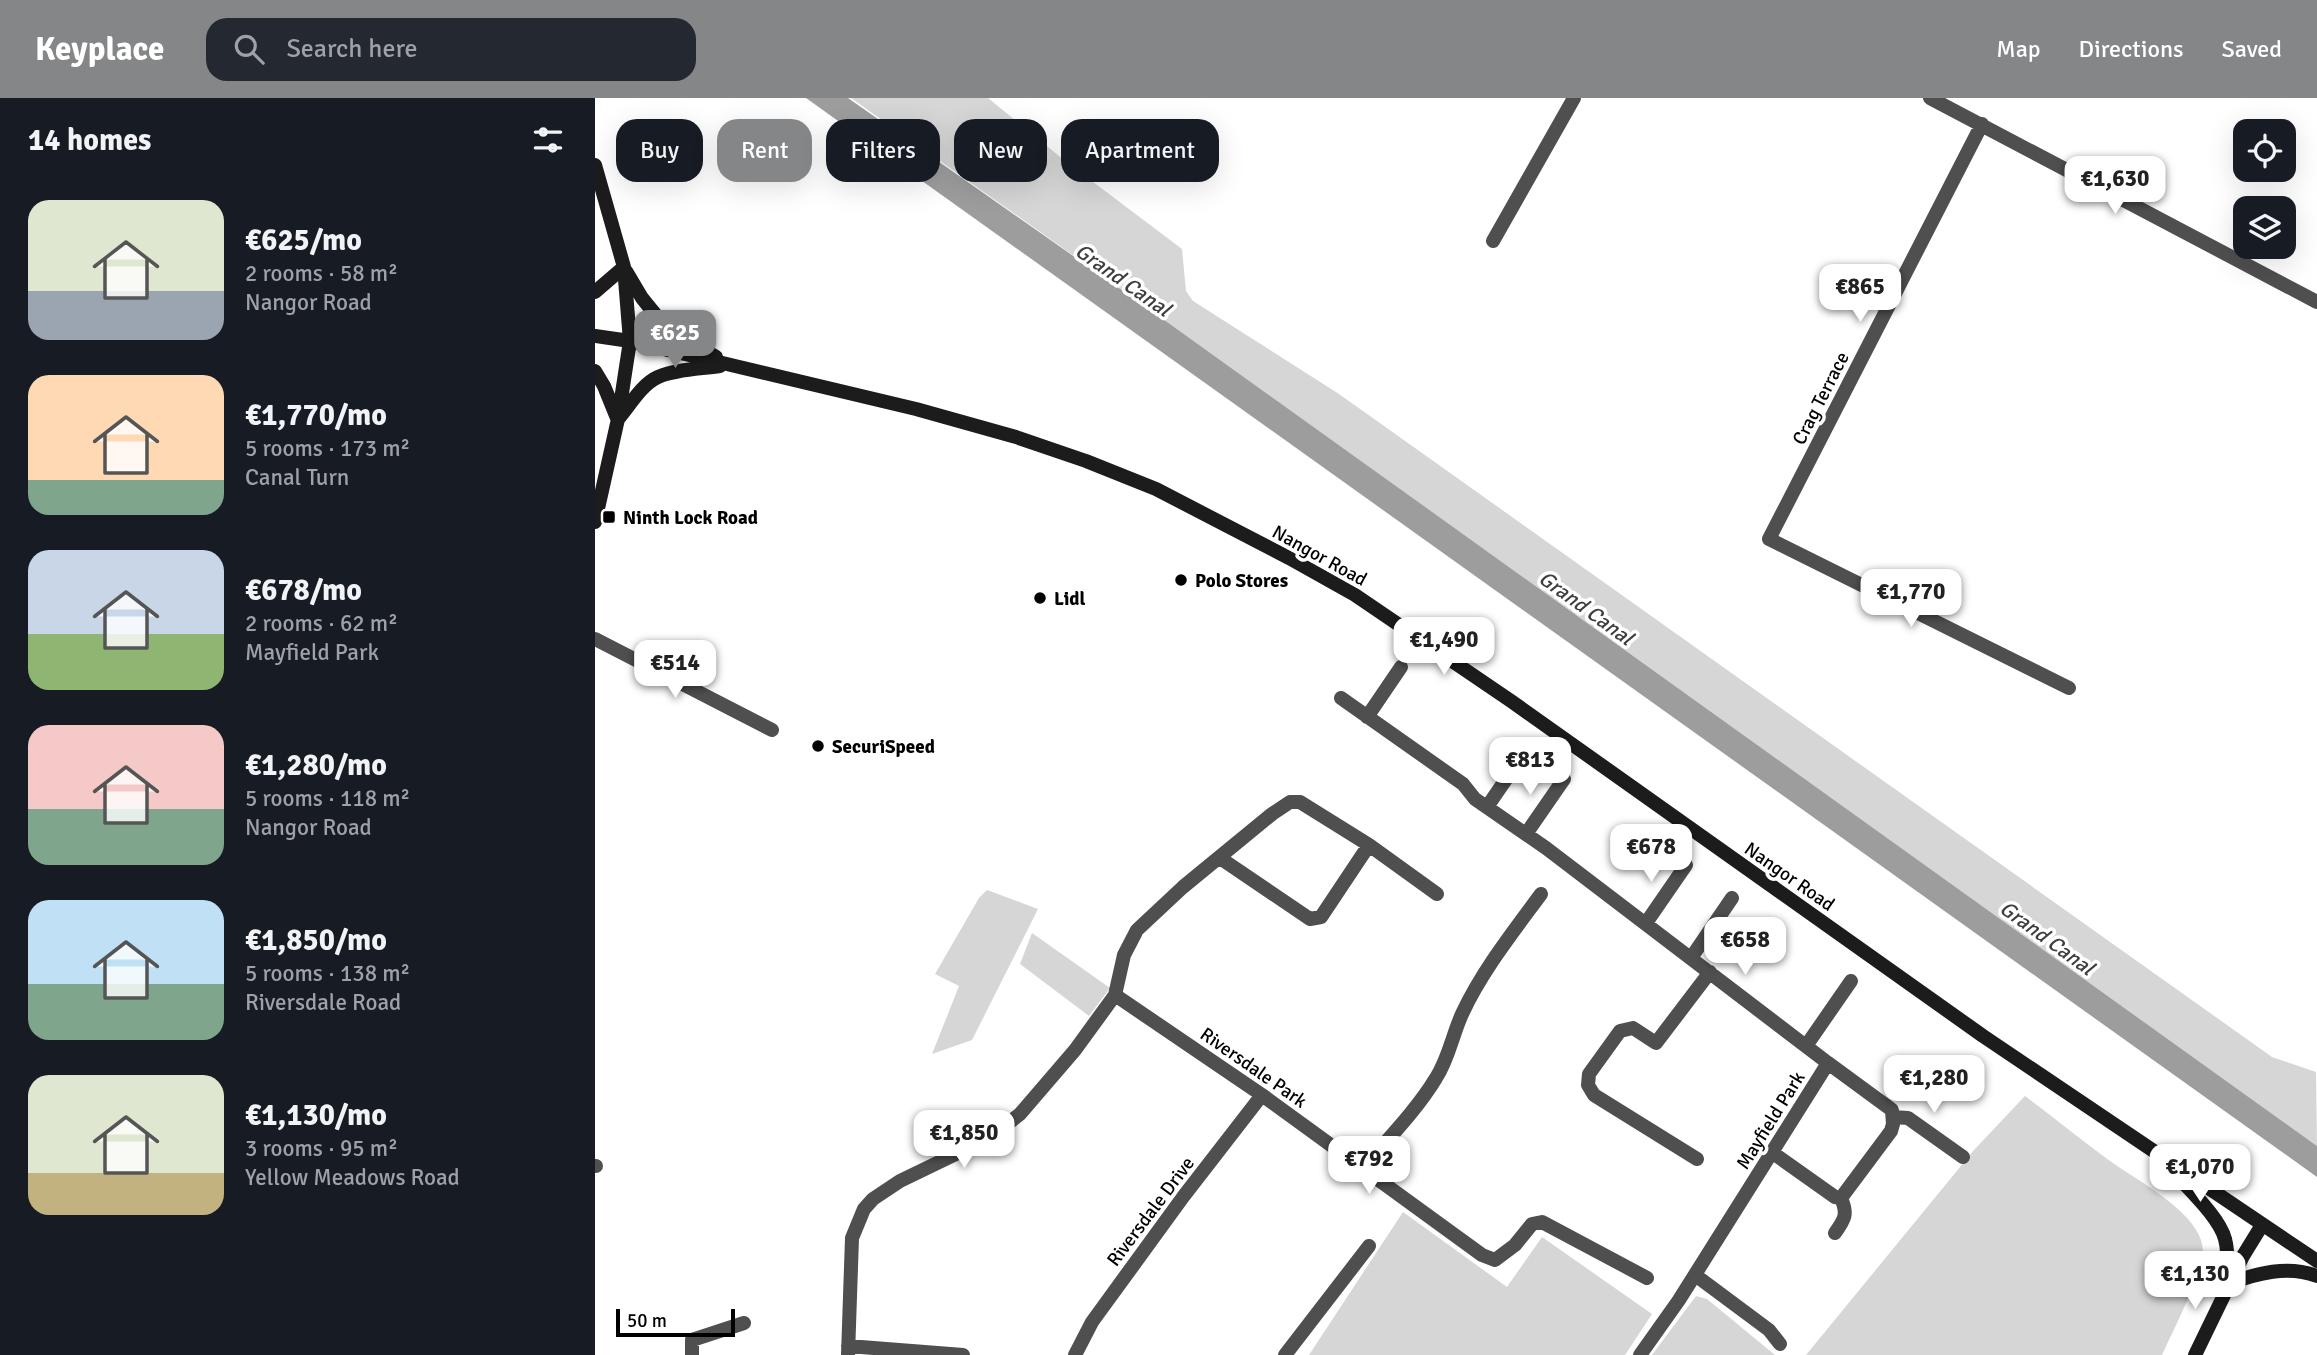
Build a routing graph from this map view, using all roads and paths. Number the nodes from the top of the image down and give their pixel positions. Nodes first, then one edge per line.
1 (1574, 98) edge
2 (1930, 98) edge
3 (1982, 124) junction
4 (595, 165) edge
5 (1493, 242) dead end
6 (624, 267) junction
7 (595, 292) edge
8 (2317, 302) edge
9 (595, 336) edge
10 (630, 341) junction
11 (729, 365) junction
12 (595, 372) edge
13 (618, 419) junction
14 (595, 522) edge
15 (595, 639) edge
16 (1401, 667) dead end
17 (2069, 688) dead end
18 (1341, 698) dead end
19 (1367, 717) junction
20 (772, 730) dead end
21 (1524, 753) dead end
22 (1564, 779) dead end
23 (1487, 807) junction
24 (1526, 834) junction
25 (1369, 845) junction
26 (1220, 858) junction
27 (1686, 865) dead end
28 (1437, 894) dead end
29 (1541, 894) dead end
30 (1732, 898) dead end
31 (1646, 923) junction
32 (1691, 958) junction
33 (1710, 972) junction
34 (1851, 981) dead end
35 (1115, 995) junction
36 (1806, 1046) junction
37 (1828, 1063) junction
38 (1262, 1095) junction
39 (1893, 1117) junction
40 (1773, 1153) junction
41 (2157, 1154) junction
42 (1963, 1157) dead end
43 (1697, 1159) dead end
44 (1362, 1169) junction
45 (1841, 1198) junction
46 (2262, 1225) junction
47 (1835, 1233) dead end
48 (1369, 1246) dead end
49 (2317, 1261) edge
50 (1695, 1275) junction
51 (2317, 1276) edge
52 (1647, 1278) dead end
53 (2228, 1284) junction
54 (744, 1323) dead end
55 (1780, 1344) dead end
56 (848, 1350) edge
57 (692, 1355) edge
58 (963, 1355) edge
59 (1075, 1355) edge
60 (1285, 1355) edge
61 (1640, 1355) edge
62 (2195, 1355) edge

1 - 5 street
2 - 3 street
3 - 8 street
3 - 17 street, Crag Terrace
4 - 6 main road
6 - 7 main road
6 - 10 main road
6 - 11 main road
9 - 10 main road, Nangor Road
10 - 11 main road, Nangor Road
10 - 13 main road
11 - 13 main road
11 - 41 main road, Nangor Road
12 - 13 main road
13 - 14 main road
15 - 20 street
16 - 19 street
18 - 19 street, Mayfield Park
19 - 23 street, Mayfield Park
21 - 23 street
22 - 24 street
23 - 24 street, Mayfield Park
24 - 31 street, Mayfield Park
25 - 26 street
25 - 26 street
25 - 28 street
26 - 35 street
27 - 31 street
29 - 44 street
30 - 32 street
31 - 32 street, Mayfield Park
32 - 33 street, Mayfield Park
33 - 36 street, Mayfield Park
33 - 43 street
34 - 36 street
35 - 38 street, Riversdale Park
35 - 56 street
36 - 37 street, Mayfield Park
37 - 39 street
37 - 40 street, Mayfield Park
38 - 44 street, Riversdale Park
38 - 59 street, Riversdale Drive
39 - 42 street
39 - 45 street
40 - 45 street
40 - 50 street, Mayfield Park
41 - 46 main road, Nangor Road
41 - 53 main road
44 - 52 street, Riversdale Park
45 - 47 street
46 - 49 main road, Nangor Road
46 - 53 main road
48 - 60 street
50 - 55 street
50 - 61 street, Mayfield Park
51 - 53 main road
53 - 62 main road
54 - 57 street
56 - 58 street

